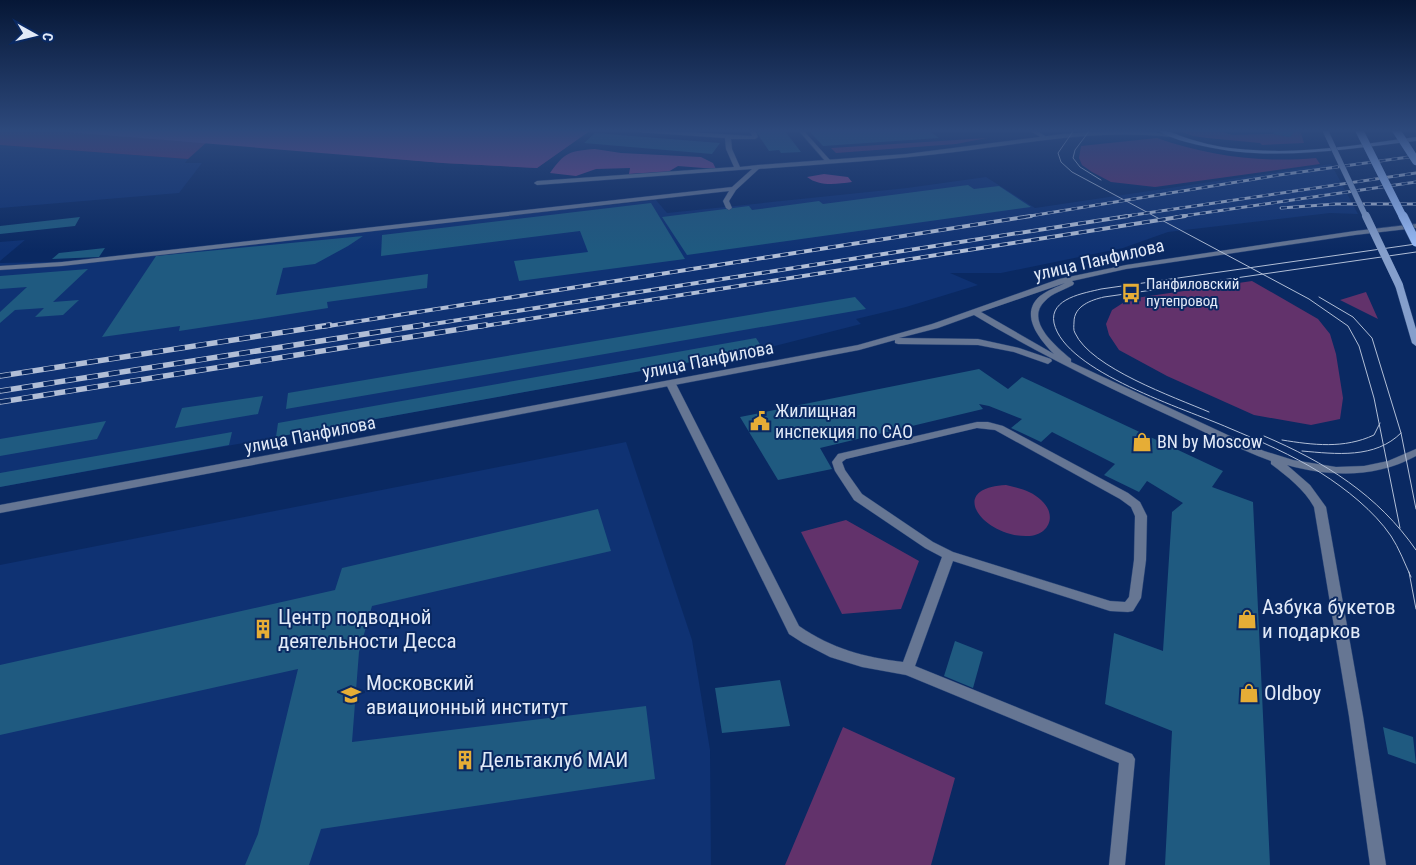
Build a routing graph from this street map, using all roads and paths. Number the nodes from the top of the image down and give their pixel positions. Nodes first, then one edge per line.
1 (718, 170) edge
2 (754, 170) edge
3 (1344, 170) edge
4 (1380, 170) edge
5 (538, 183) dead end
6 (734, 188) junction
7 (729, 208) dead end
8 (1416, 226) edge
9 (1416, 242) edge
10 (0, 268) edge
11 (1080, 278) junction
12 (976, 312) junction
13 (885, 341) junction
14 (1416, 343) edge
15 (1082, 373) junction
16 (671, 384) junction
17 (1416, 452) edge
18 (1265, 456) junction
19 (0, 509) edge
20 (949, 555) junction
21 (907, 669) junction
22 (1116, 865) edge
23 (1378, 865) edge

1 - 5 street
2 - 6 street
3 - 14 main road, bridge
4 - 9 main road, bridge
6 - 7 street
6 - 10 street
8 - 11 street, улица Панфилова
11 - 12 street, улица Панфилова
11 - 15 street
12 - 13 street, улица Панфилова
12 - 15 street
13 - 15 street
13 - 16 street, улица Панфилова
15 - 18 street
16 - 19 street, улица Панфилова
16 - 21 street
17 - 18 street
18 - 23 street
20 - 20 street
20 - 21 street
21 - 22 street

